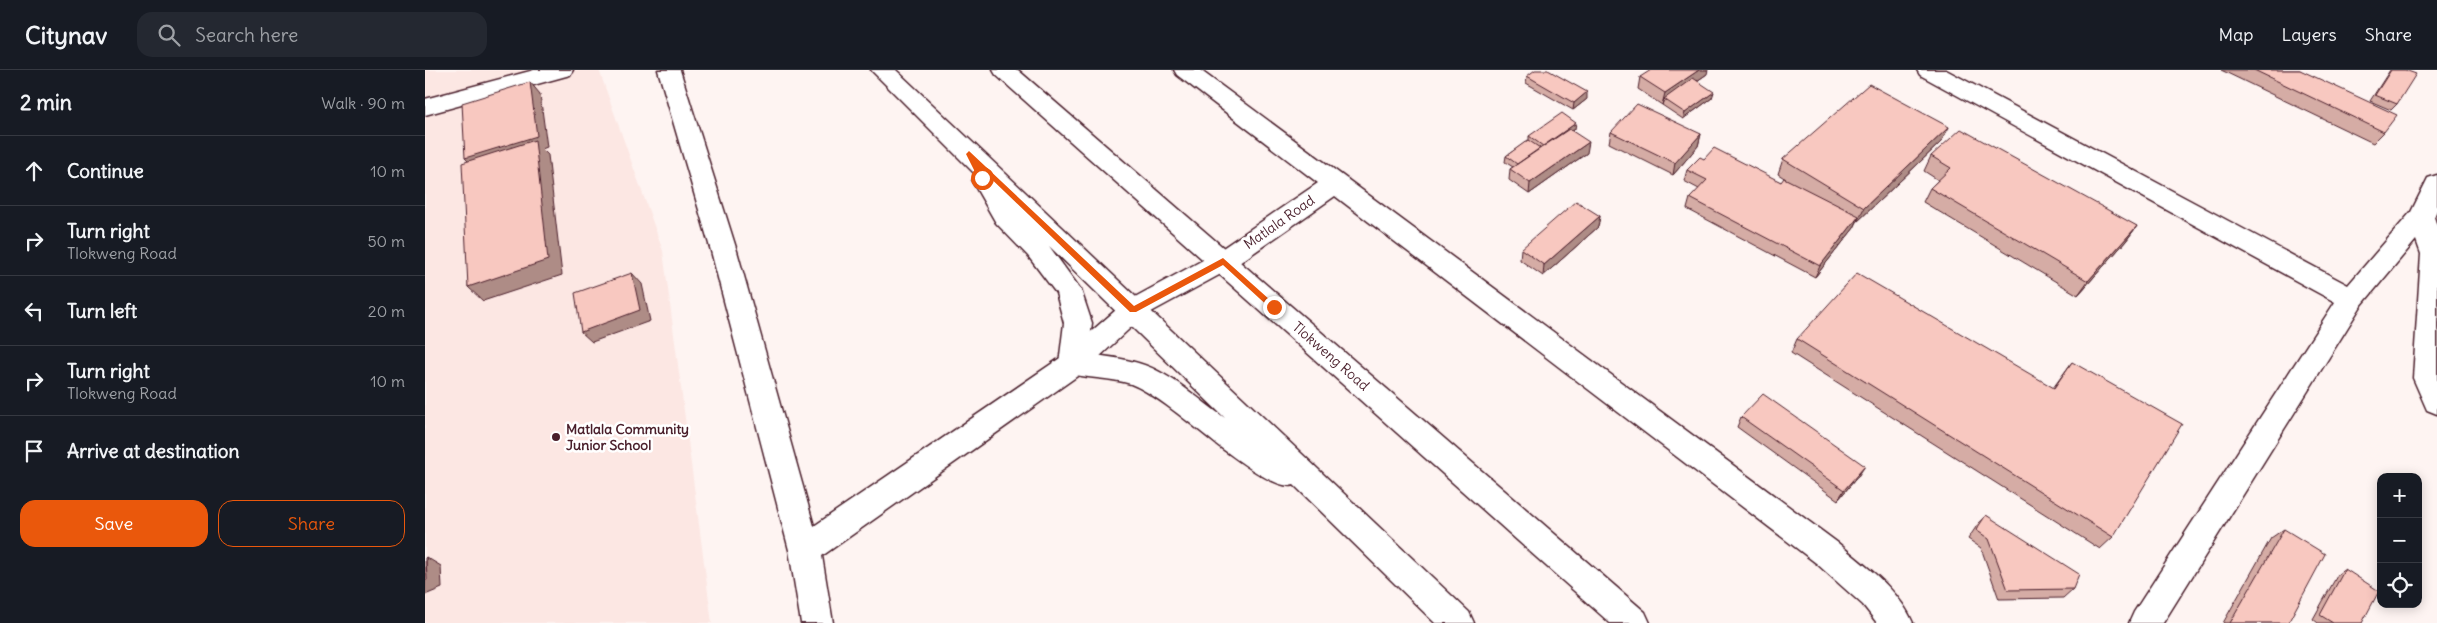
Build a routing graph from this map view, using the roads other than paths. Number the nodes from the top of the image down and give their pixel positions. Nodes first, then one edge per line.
1 (562, 70) edge
2 (669, 70) edge
3 (882, 70) edge
4 (1004, 70) edge
5 (1185, 70) edge
6 (1928, 70) edge
7 (534, 74) edge
8 (425, 107) edge
9 (969, 154) junction
10 (1335, 183) junction
11 (2437, 184) edge
12 (2421, 216) junction
13 (1223, 261) junction
14 (2352, 299) junction
15 (1133, 310) junction
16 (1073, 364) junction
17 (2437, 402) edge
18 (1348, 518) junction
19 (805, 550) junction
20 (817, 623) edge
21 (1458, 623) edge
22 (1634, 623) edge
23 (1897, 623) edge
24 (2145, 623) edge

1 - 7 street
2 - 19 street
3 - 9 street
4 - 13 street, Tlokweng Road
5 - 10 street
6 - 14 street
7 - 8 street
9 - 15 street
9 - 16 street
10 - 13 street, Matlala Road
10 - 23 street
11 - 12 street
12 - 14 street
12 - 17 street
13 - 15 street, Matlala Road
13 - 22 street, Tlokweng Road
14 - 24 street
15 - 16 street, Matlala Road
15 - 18 street
16 - 18 street
16 - 19 street, Matlala Road
18 - 21 street
19 - 20 street

